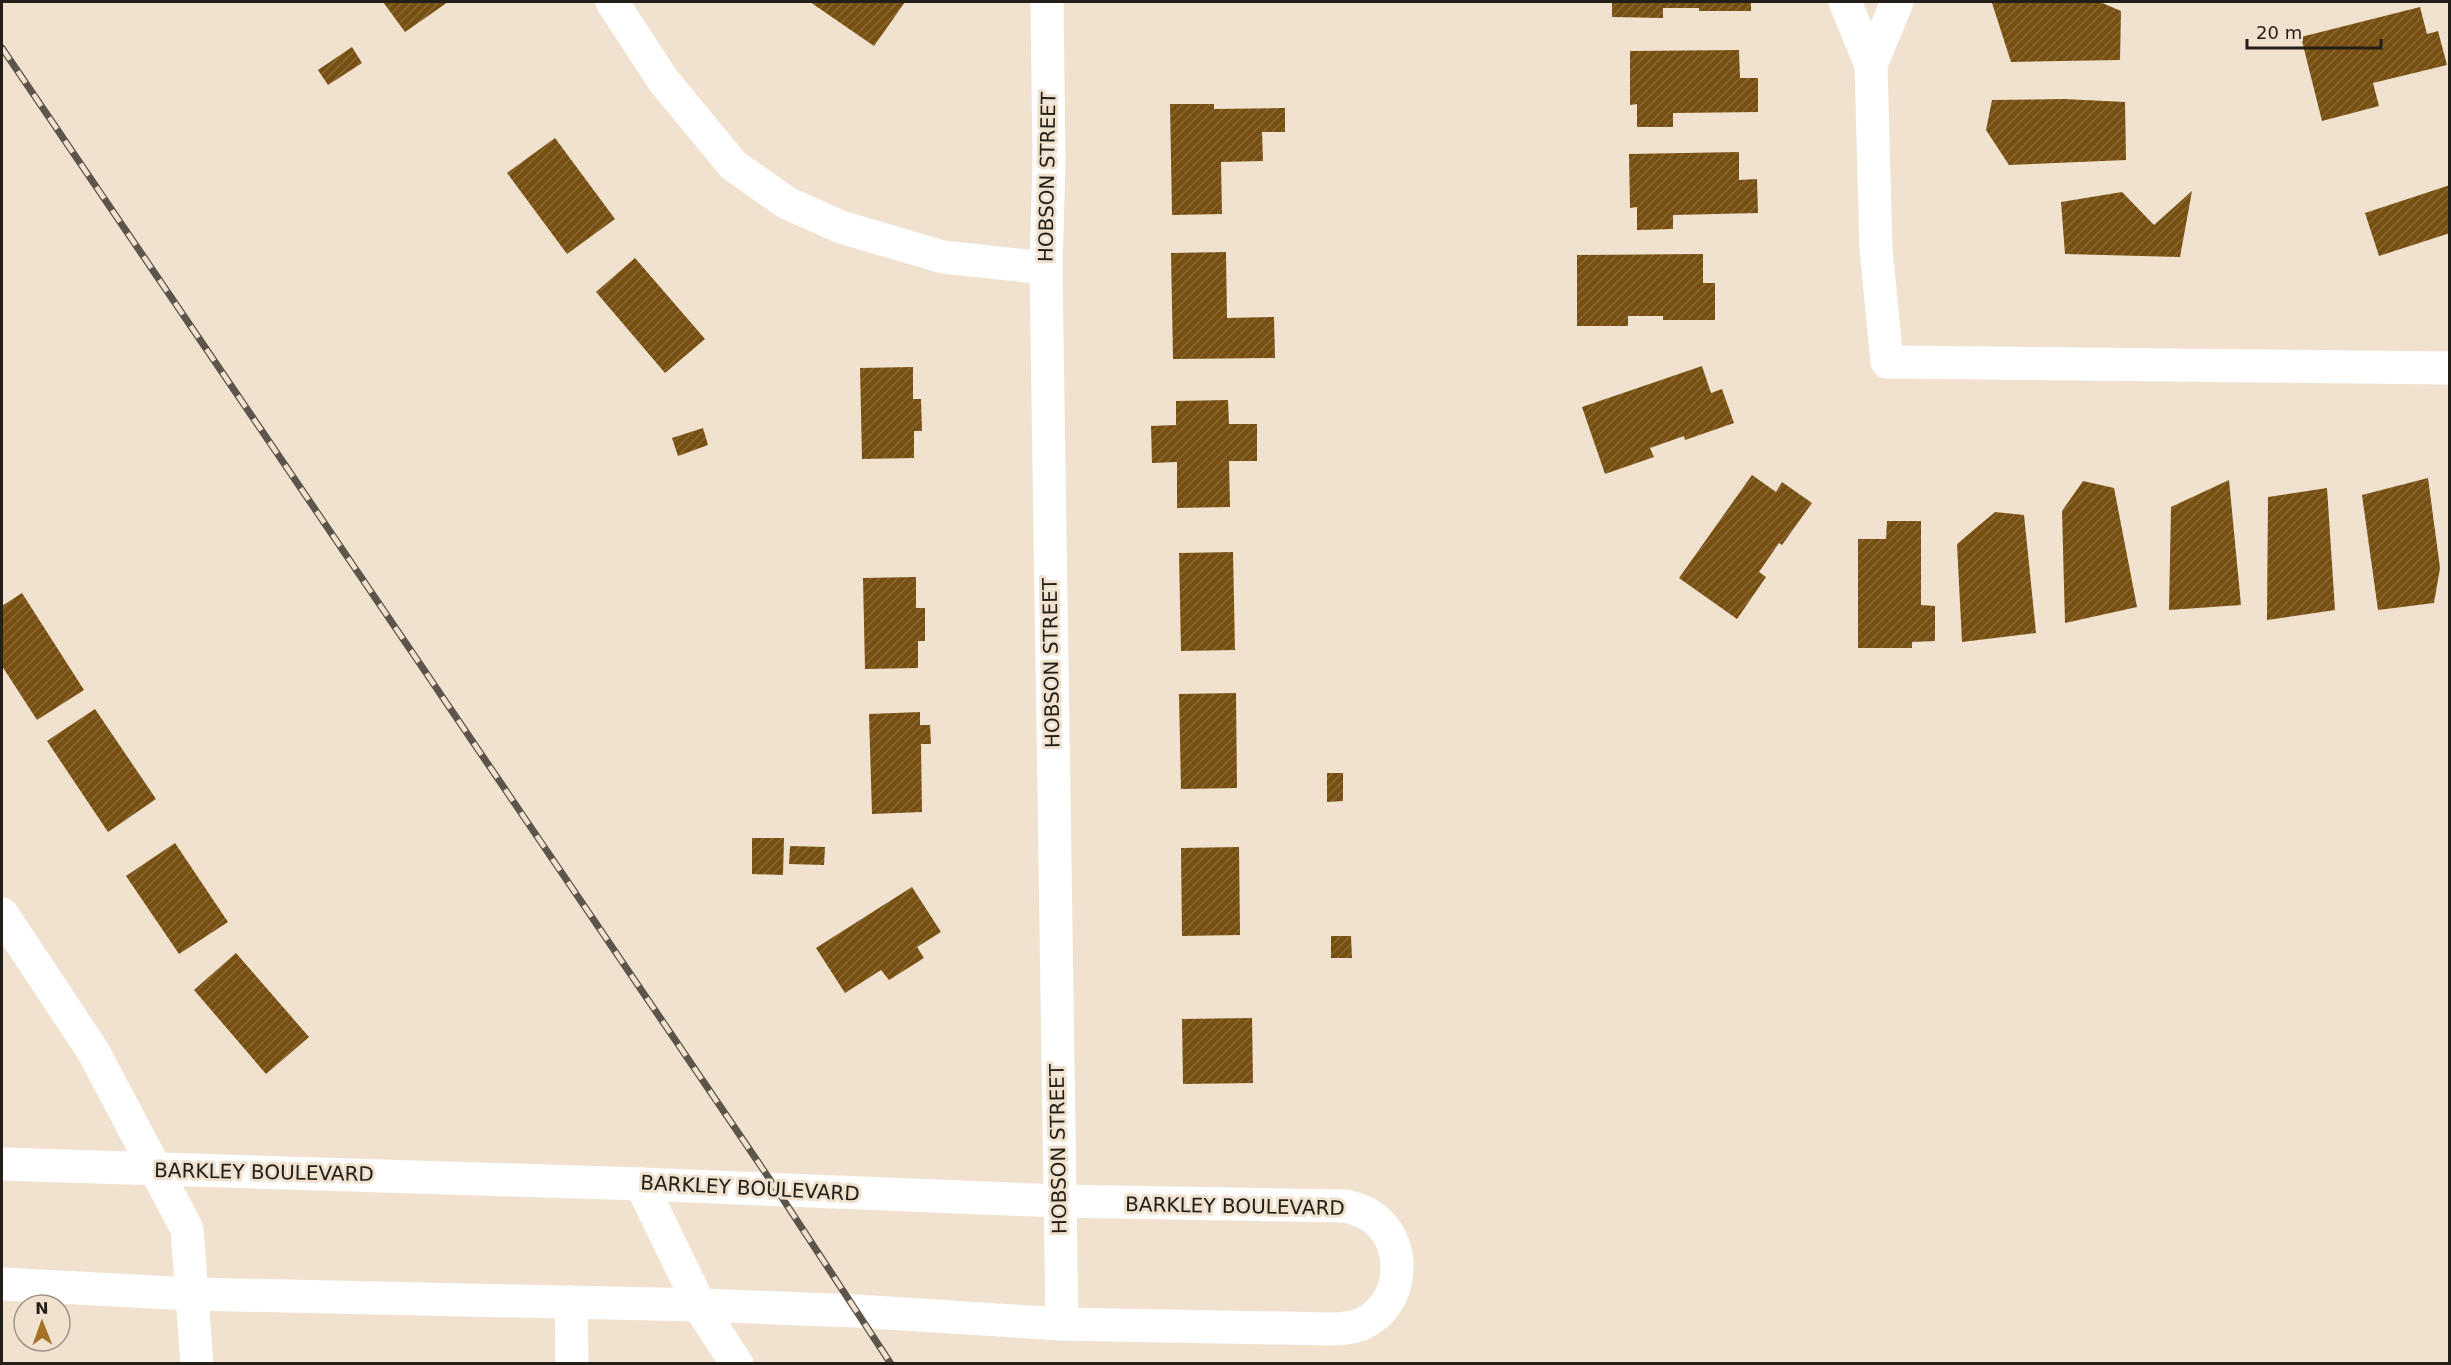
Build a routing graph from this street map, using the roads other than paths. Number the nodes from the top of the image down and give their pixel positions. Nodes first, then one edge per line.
1 (612, 2) edge
2 (1047, 2) edge
3 (1845, 2) edge
4 (1897, 2) edge
5 (1871, 65) junction
6 (1046, 268) junction
7 (2450, 368) edge
8 (2, 914) edge
9 (2, 1164) edge
10 (155, 1169) junction
11 (641, 1184) junction
12 (1058, 1202) junction
13 (2, 1284) edge
14 (192, 1294) junction
15 (571, 1302) junction
16 (700, 1305) junction
17 (1062, 1324) junction
18 (197, 1364) edge
19 (572, 1364) edge
20 (737, 1364) edge

1 - 6 street
2 - 6 street, HOBSON STREET
3 - 5 street
4 - 5 street
5 - 7 street
6 - 12 street, HOBSON STREET
8 - 10 street
9 - 10 street, BARKLEY BOULEVARD
10 - 11 street, BARKLEY BOULEVARD
10 - 14 street
11 - 12 street, BARKLEY BOULEVARD
11 - 16 street
12 - 17 street, HOBSON STREET
12 - 17 street, BARKLEY BOULEVARD
13 - 14 street, BARKLEY BOULEVARD
14 - 15 street, BARKLEY BOULEVARD
14 - 18 street
15 - 16 street, BARKLEY BOULEVARD
15 - 19 street
16 - 17 street, BARKLEY BOULEVARD
16 - 20 street

